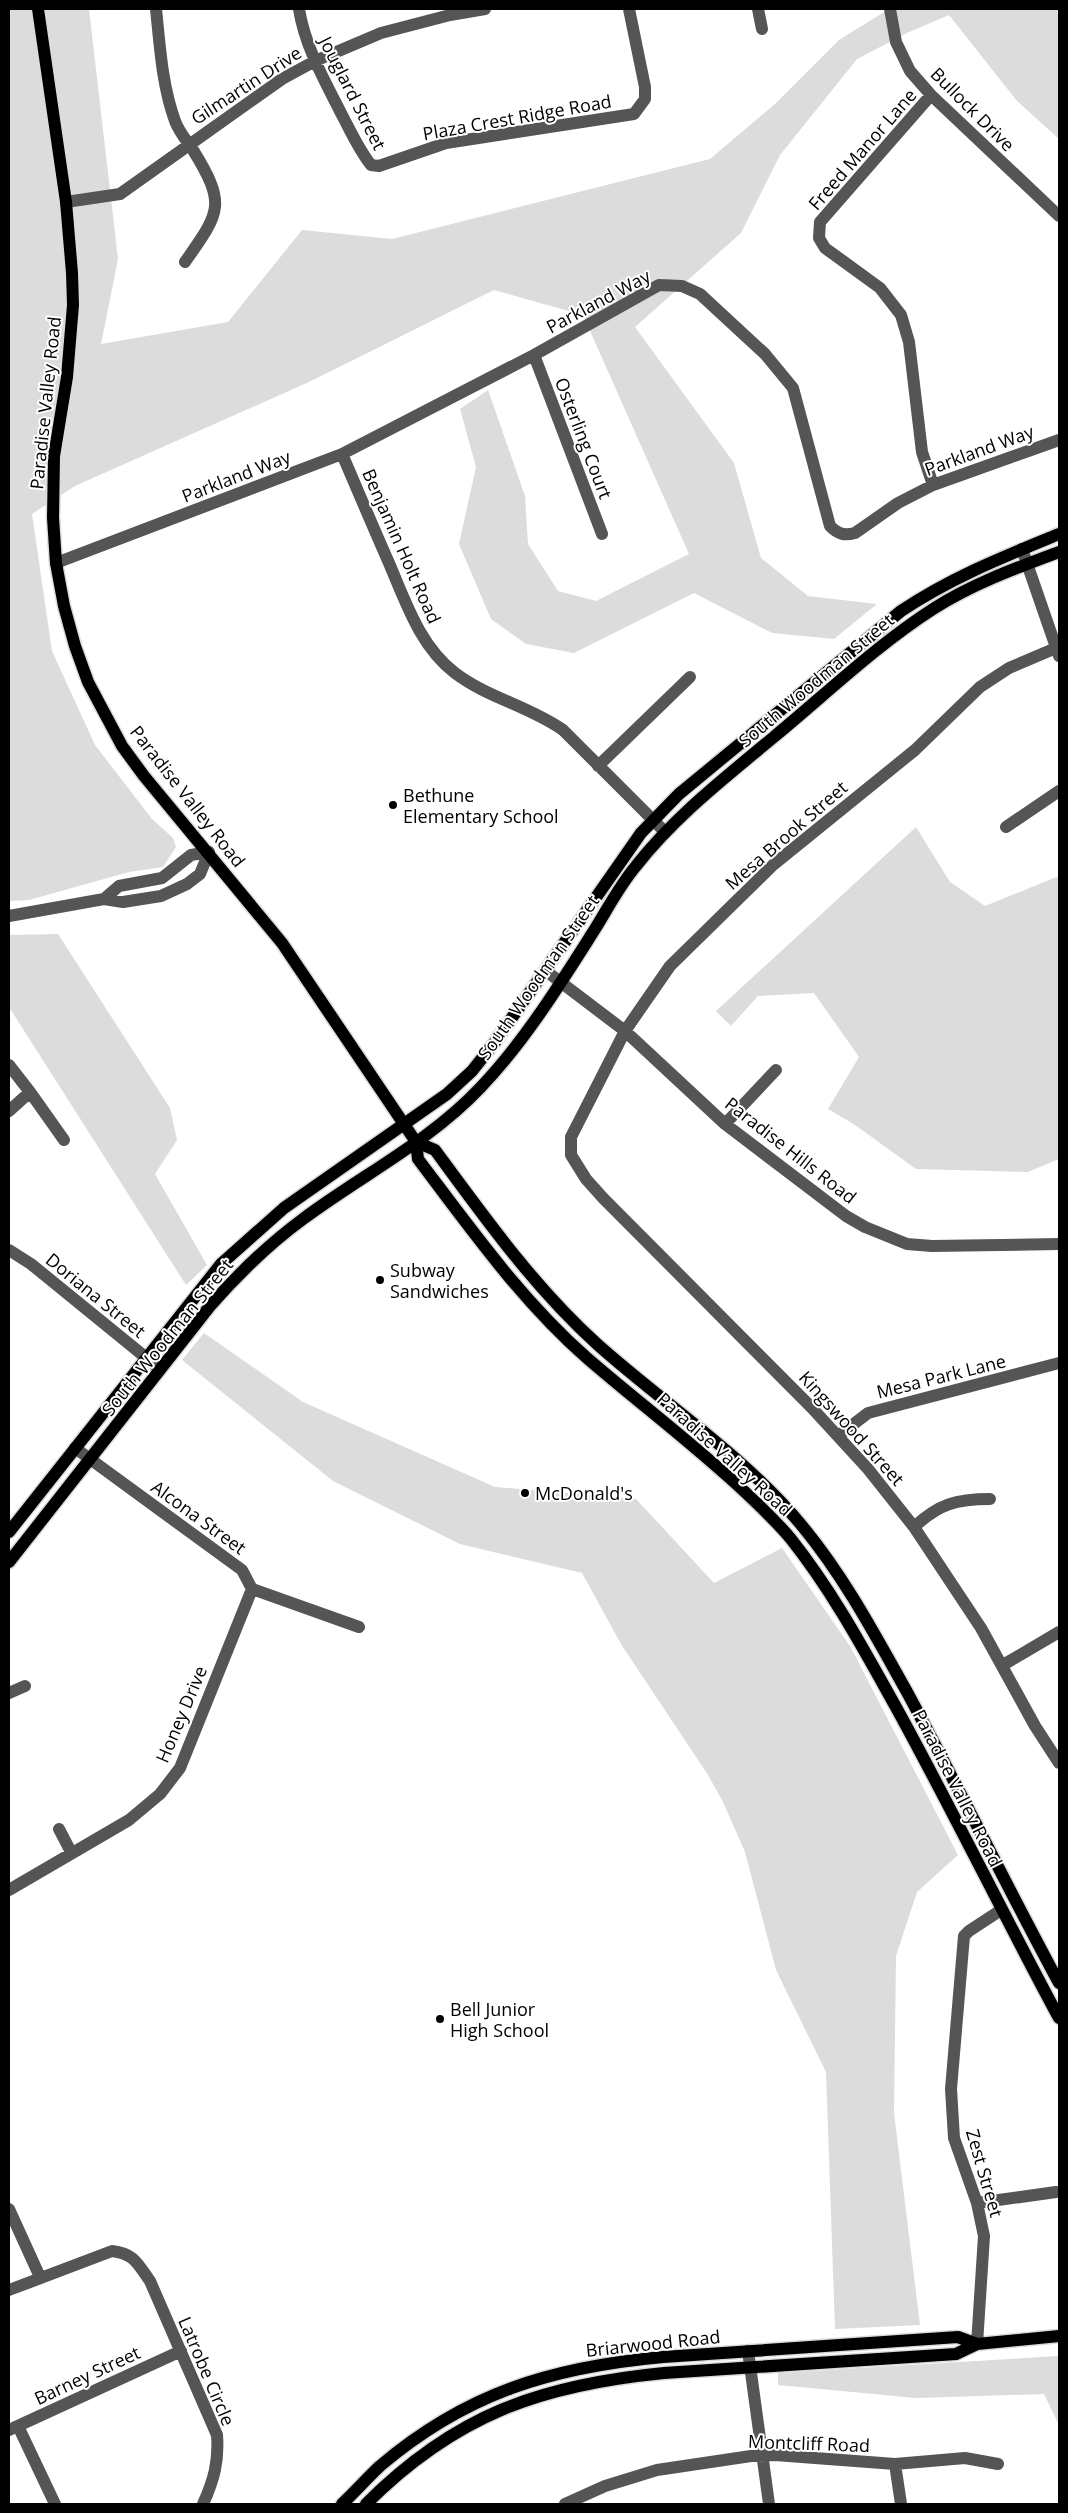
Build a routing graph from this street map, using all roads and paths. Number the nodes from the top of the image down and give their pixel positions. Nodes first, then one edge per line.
1 (38, 9) edge
2 (156, 9) edge
3 (299, 9) edge
4 (485, 9) edge
5 (629, 9) edge
6 (758, 9) edge
7 (890, 9) edge
8 (450, 12) edge
9 (762, 29) dead end
10 (315, 61) junction
11 (931, 95) junction
12 (189, 144) junction
13 (371, 165) joint
14 (66, 202) junction
15 (1059, 216) edge
16 (185, 262) dead end
17 (534, 355) junction
18 (1059, 440) edge
19 (342, 454) junction
20 (933, 485) junction
21 (602, 534) dead end
22 (1059, 534) edge
23 (1022, 549) junction
24 (1059, 552) edge
25 (56, 563) junction
26 (1028, 564) junction
27 (1057, 652) edge
28 (690, 677) dead end
29 (598, 766) junction
30 (1059, 791) edge
31 (653, 821) junction
32 (1006, 827) dead end
33 (665, 832) junction
34 (208, 852) junction
35 (104, 900) junction
36 (9, 916) edge
37 (546, 971) junction
38 (560, 982) junction
39 (625, 1031) junction
40 (9, 1065) edge
41 (776, 1070) dead end
42 (30, 1092) junction
43 (9, 1111) edge
44 (725, 1124) junction
45 (405, 1126) junction
46 (64, 1140) dead end
47 (416, 1142) junction
48 (571, 1155) joint
49 (1059, 1244) edge
50 (9, 1250) edge
51 (146, 1359) junction
52 (1059, 1363) edge
53 (160, 1369) junction
54 (838, 1436) junction
55 (75, 1448) junction
56 (91, 1460) junction
57 (990, 1499) dead end
58 (914, 1527) junction
59 (9, 1532) edge
60 (9, 1562) edge
61 (252, 1589) junction
62 (360, 1627) dead end
63 (1059, 1632) edge
64 (1002, 1666) junction
65 (25, 1686) dead end
66 (9, 1693) edge
67 (1059, 1763) edge
68 (59, 1829) dead end
69 (71, 1852) junction
70 (9, 1890) edge
71 (1001, 1910) junction
72 (1059, 1983) edge
73 (1059, 2018) edge
74 (1056, 2192) dead end
75 (977, 2203) junction
76 (9, 2209) edge
77 (40, 2277) junction
78 (9, 2290) edge
79 (1059, 2336) edge
80 (977, 2344) junction
81 (181, 2351) junction
82 (748, 2352) junction
83 (751, 2368) junction
84 (512, 2386) junction
85 (478, 2420) junction
86 (14, 2428) edge
87 (762, 2455) junction
88 (895, 2464) junction
89 (998, 2464) dead end
90 (55, 2504) edge
91 (203, 2504) edge
92 (342, 2504) edge
93 (366, 2504) edge
94 (565, 2504) edge
95 (769, 2504) edge
96 (901, 2504) edge

1 - 14 main road, Paradise Valley Road
2 - 12 street
3 - 10 street, Jouglard Street
4 - 8 street, Gilmartin Drive
5 - 13 street, Plaza Crest Ridge Road
6 - 9 street
7 - 11 street, Bullock Drive
8 - 10 street, Gilmartin Drive
10 - 12 street, Gilmartin Drive
10 - 13 street, Jouglard Street
11 - 15 street, Bullock Drive
11 - 20 street, Freed Manor Lane
12 - 14 street, Gilmartin Drive
12 - 16 street
14 - 25 main road, Paradise Valley Road
17 - 19 street, Parkland Way
17 - 20 street, Parkland Way
17 - 21 street, Osterling Court
18 - 20 street, Parkland Way
19 - 25 street, Parkland Way
19 - 29 street, Benjamin Holt Road
22 - 23 main road, South Woodman Street
23 - 26 street
23 - 31 main road, South Woodman Street
24 - 26 main road, South Woodman Street
25 - 34 main road, Paradise Valley Road
26 - 27 street
26 - 33 main road, South Woodman Street
27 - 39 street, Mesa Brook Street
28 - 29 street
29 - 31 street, Benjamin Holt Road
30 - 32 street
31 - 33 street, Benjamin Holt Road
31 - 37 main road, South Woodman Street
33 - 38 main road, South Woodman Street
34 - 35 street
34 - 35 street
34 - 45 main road, Paradise Valley Road
35 - 36 street
37 - 38 street, Paradise Hills Road
37 - 45 main road, South Woodman Street
38 - 39 street, Paradise Hills Road
38 - 47 main road, South Woodman Street
39 - 44 street, Paradise Hills Road
39 - 48 street, Mesa Brook Street
40 - 42 street
41 - 44 street
42 - 43 street
42 - 46 street
44 - 49 street, Paradise Hills Road
45 - 47 main road, Paradise Valley Road
45 - 51 main road, South Woodman Street
47 - 53 main road, South Woodman Street
47 - 71 main road, Paradise Valley Road
47 - 72 main road, Paradise Valley Road
48 - 54 street, Kingswood Street
50 - 51 street, Doriana Street
51 - 53 street, Doriana Street
51 - 55 main road, South Woodman Street
52 - 54 street, Mesa Park Lane
53 - 56 main road, South Woodman Street
54 - 58 street, Kingswood Street
55 - 56 street, Alcona Street
55 - 59 main road, South Woodman Street
56 - 60 main road, South Woodman Street
56 - 61 street, Alcona Street
57 - 58 street
58 - 64 street, Kingswood Street
61 - 62 street
61 - 69 street, Honey Drive
63 - 64 street
64 - 67 street, Kingswood Street
65 - 66 street
68 - 69 street
69 - 70 street, Honey Drive
71 - 73 main road, Paradise Valley Road
71 - 75 street, Zest Street
74 - 75 street
75 - 80 street, Zest Street
76 - 77 street
77 - 78 street, Latrobe Circle
77 - 81 street, Latrobe Circle
79 - 80 main road, Briarwood Road
80 - 82 main road, Briarwood Road
80 - 83 main road, Briarwood Road
81 - 86 street, Barney Street
81 - 91 street, Latrobe Circle
82 - 83 street
82 - 84 main road, Briarwood Road
83 - 85 main road, Briarwood Road
83 - 87 street
84 - 85 main road
84 - 92 main road, Briarwood Road
85 - 93 main road, Briarwood Road
86 - 90 street
87 - 88 street, Montcliff Road
87 - 94 street, Montcliff Road
87 - 95 street
88 - 89 street, Montcliff Road
88 - 96 street

